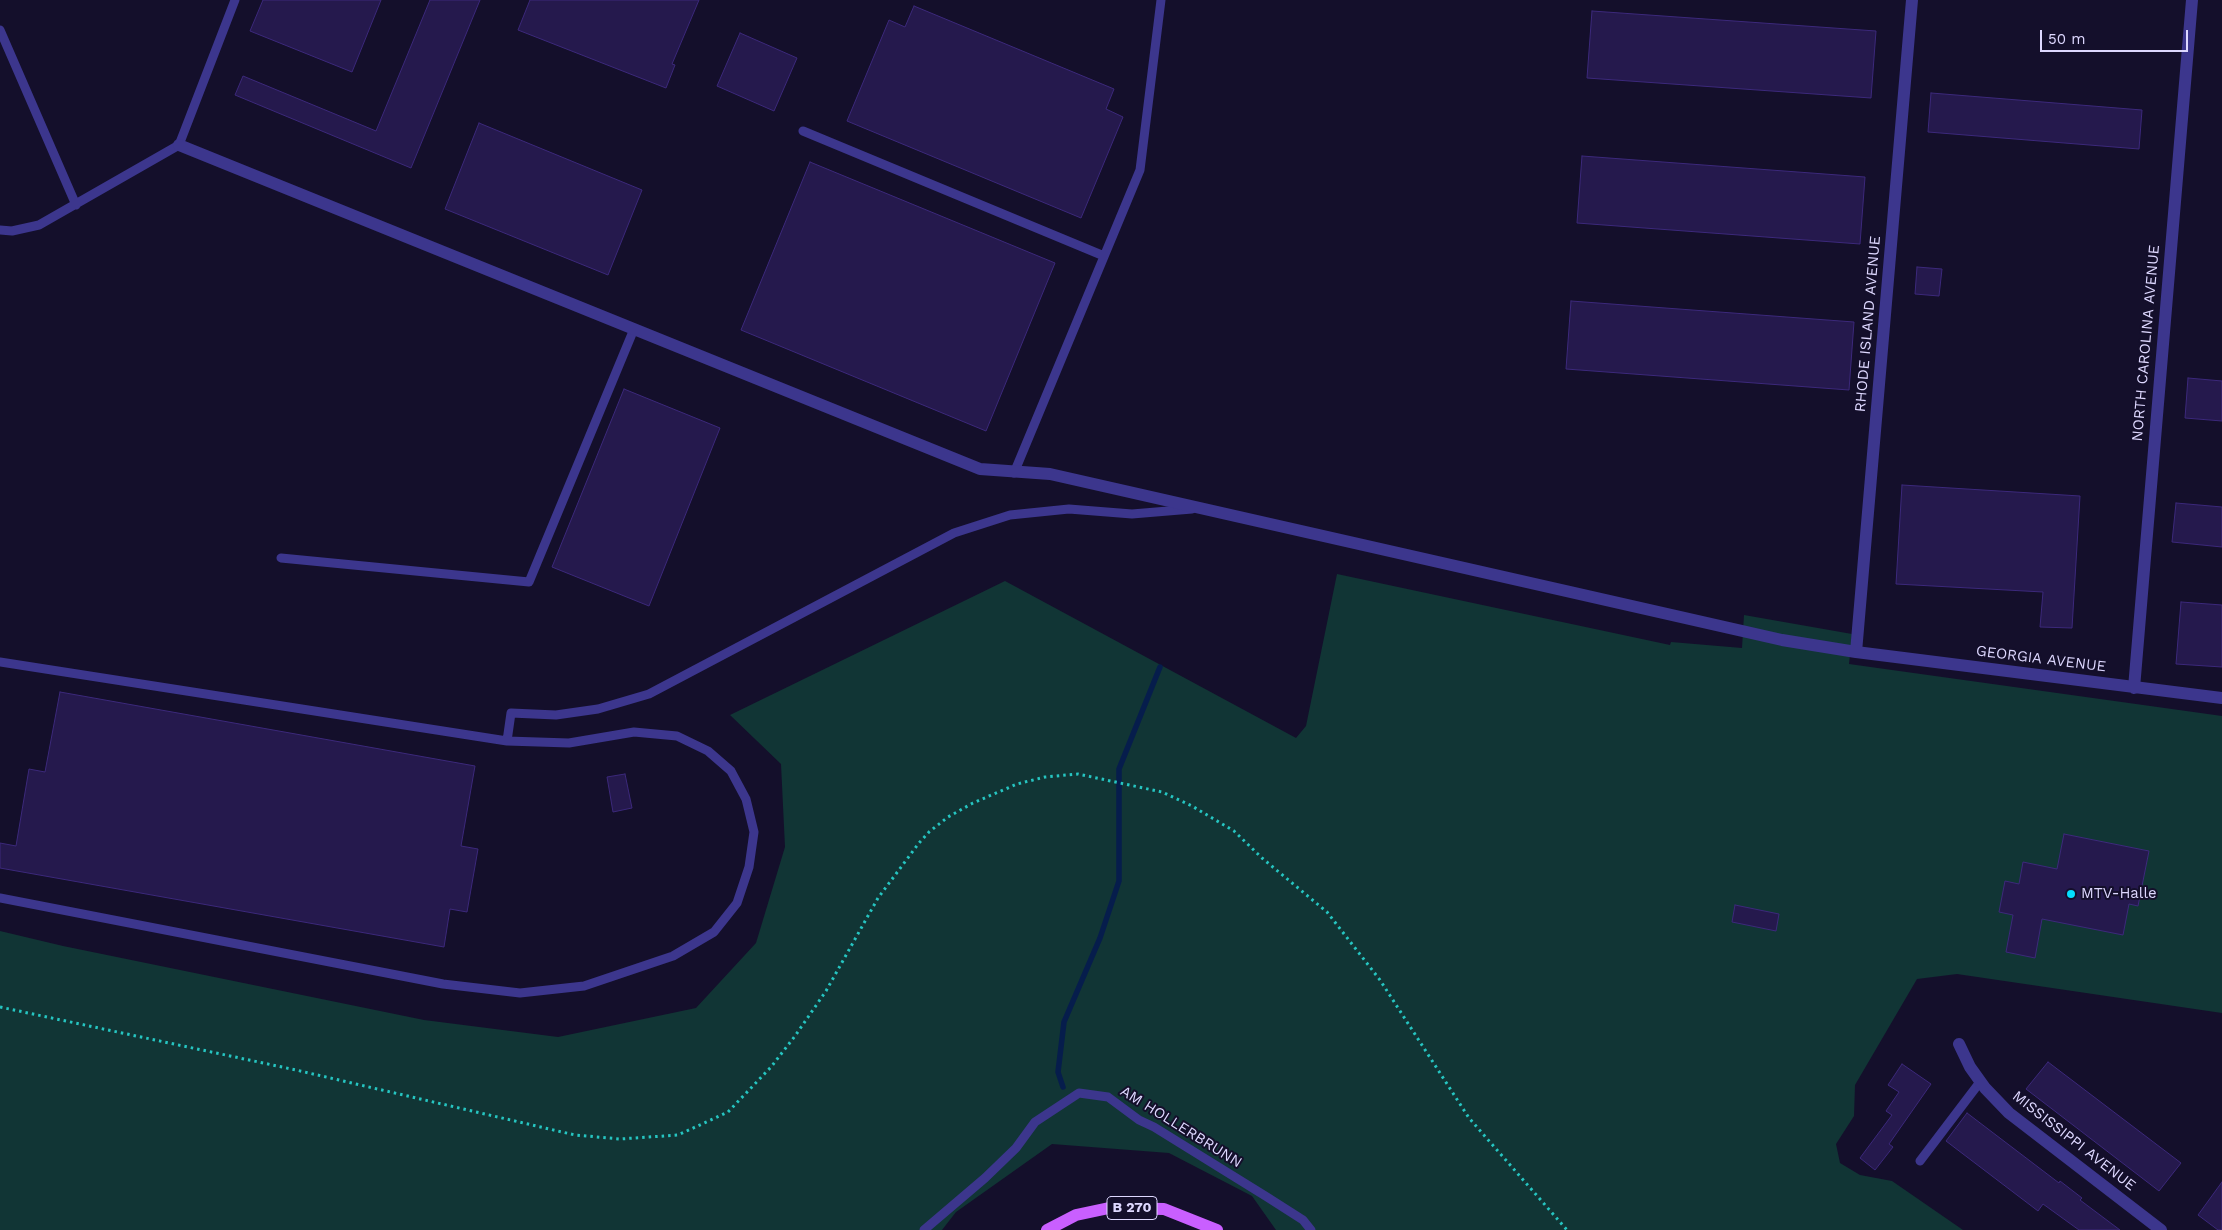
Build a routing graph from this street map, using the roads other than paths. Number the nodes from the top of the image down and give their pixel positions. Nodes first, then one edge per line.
1 (235, 0) edge
2 (1161, 0) edge
3 (1912, 0) edge
4 (2192, 0) edge
5 (0, 30) edge
6 (803, 131) dead end
7 (180, 145) junction
8 (76, 204) junction
9 (0, 230) edge
10 (1104, 256) junction
11 (634, 329) junction
12 (1014, 473) junction
13 (1203, 508) junction
14 (281, 558) dead end
15 (1856, 652) junction
16 (0, 662) edge
17 (2134, 688) junction
18 (2222, 698) edge
19 (507, 741) junction
20 (0, 898) edge
21 (1959, 1044) dead end
22 (1980, 1082) junction
23 (1920, 1161) dead end
24 (924, 1230) edge
25 (1047, 1230) edge
26 (1217, 1230) edge
27 (1311, 1230) edge
28 (2162, 1230) edge

1 - 7 lane
2 - 10 lane
3 - 15 street, RHODE ISLAND AVENUE
4 - 17 street, NORTH CAROLINA AVENUE
5 - 8 lane
6 - 10 lane
7 - 8 lane
7 - 11 street, GEORGIA AVENUE
8 - 9 lane
10 - 12 lane
11 - 12 street, GEORGIA AVENUE
11 - 14 lane
12 - 13 street, GEORGIA AVENUE
13 - 15 street, GEORGIA AVENUE
13 - 19 lane
15 - 17 street, GEORGIA AVENUE
16 - 19 lane
17 - 18 street, GEORGIA AVENUE
19 - 20 lane
21 - 22 street, MISSISSIPPI AVENUE
22 - 23 lane
22 - 28 street, MISSISSIPPI AVENUE
24 - 27 lane, AM HOLLERBRUNN
25 - 26 main road, B 270

